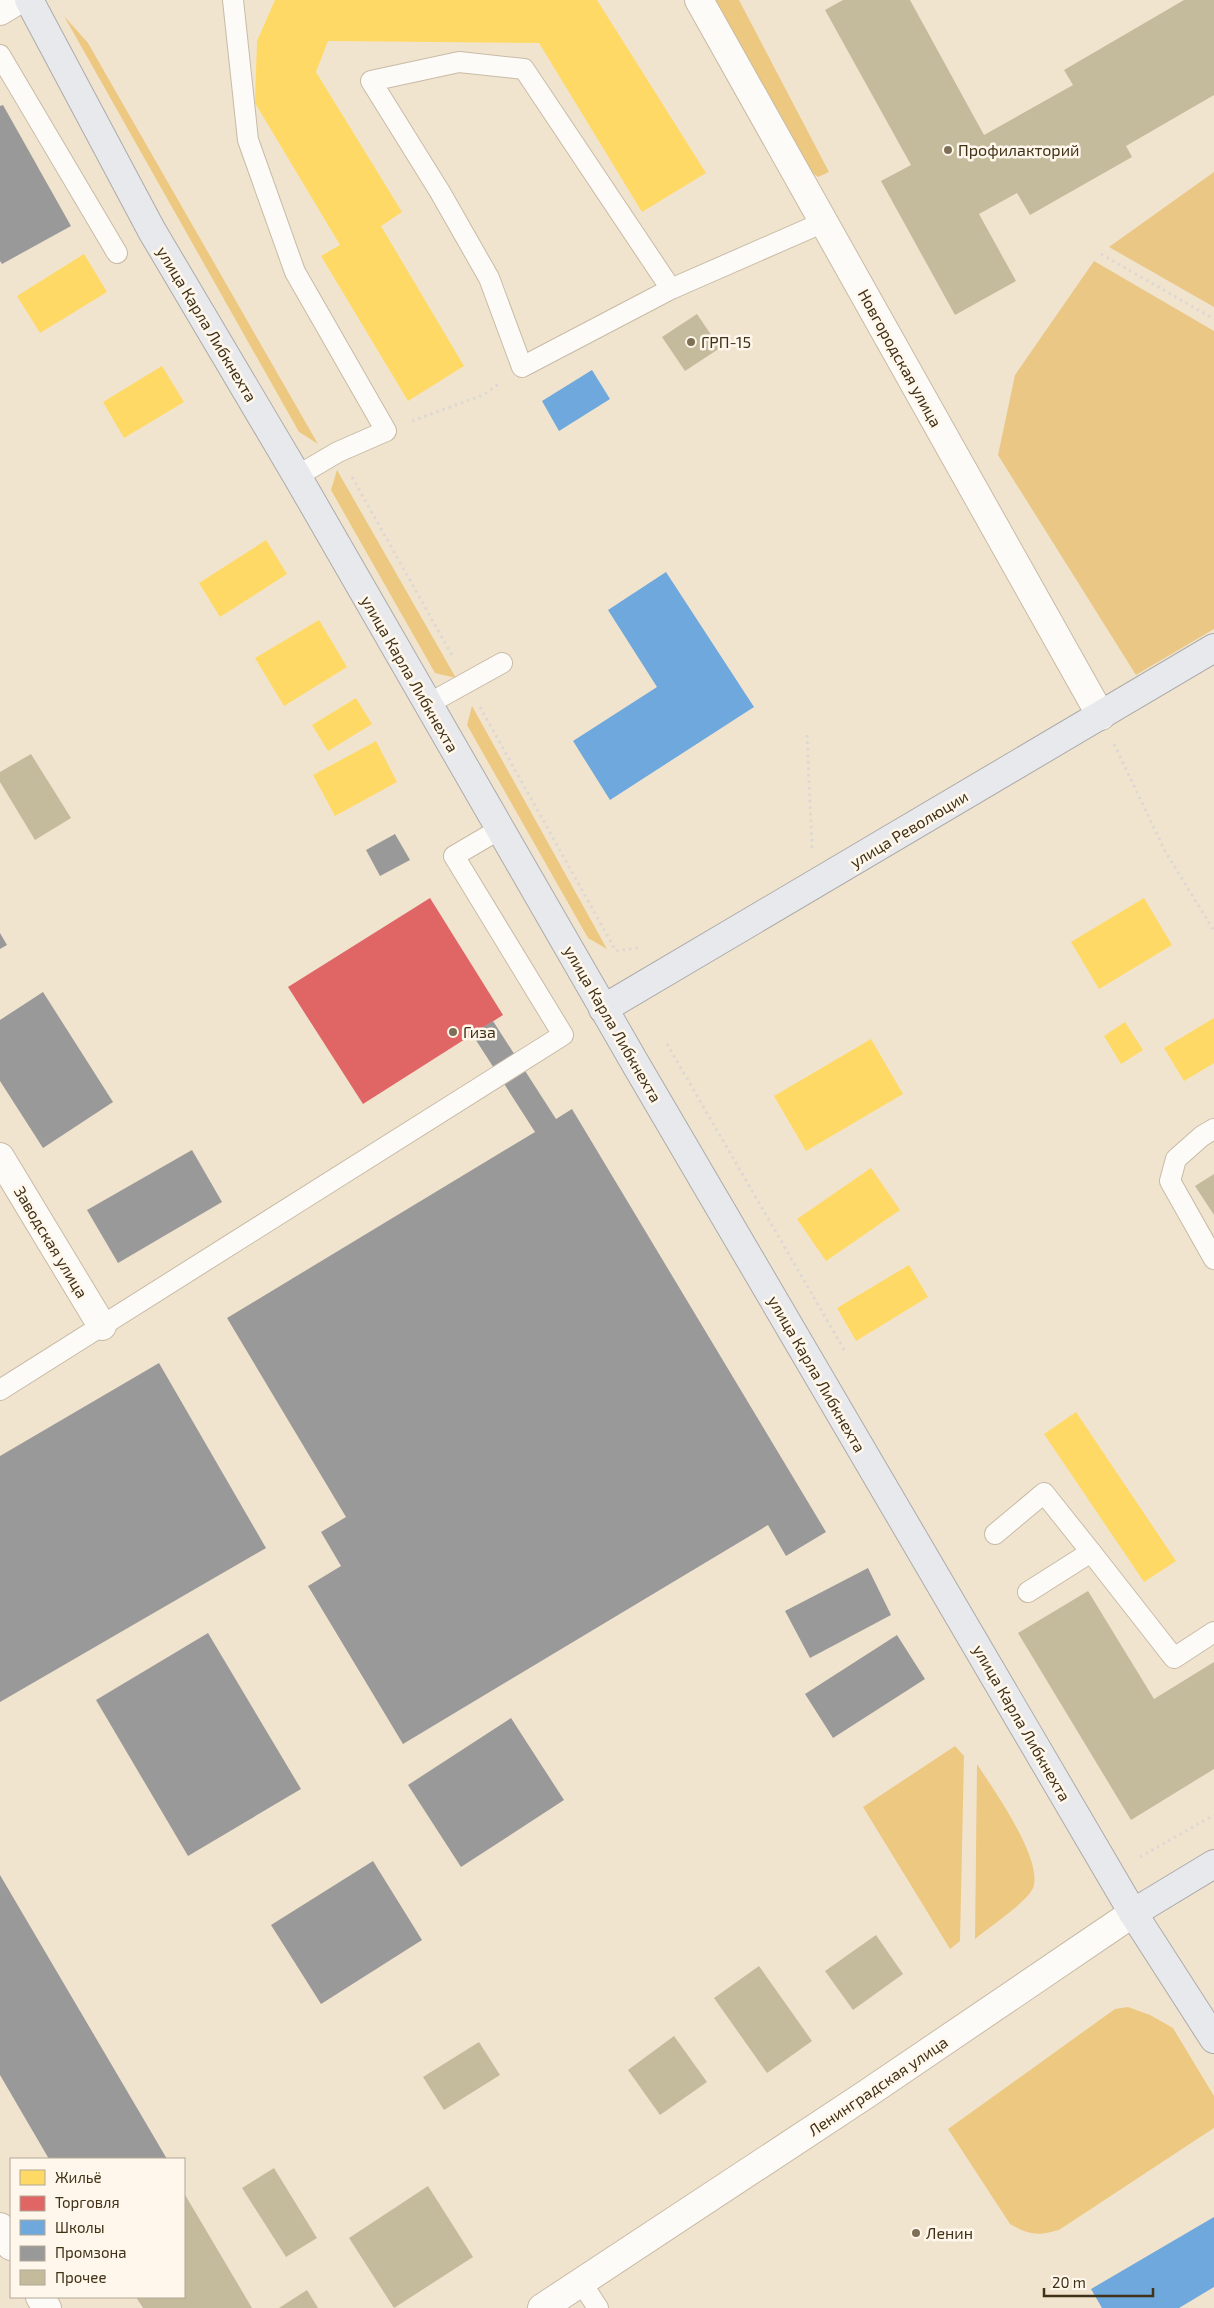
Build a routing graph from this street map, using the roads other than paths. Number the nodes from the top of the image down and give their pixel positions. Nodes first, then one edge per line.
1 (18, 0) edge
2 (29, 0) edge
3 (233, 0) edge
4 (699, 0) edge
5 (0, 12) edge
6 (0, 55) edge
7 (824, 222) junction
8 (117, 253) dead end
9 (671, 289) junction
10 (297, 476) junction
11 (1214, 648) edge
12 (502, 662) dead end
13 (428, 704) junction
14 (1101, 716) junction
15 (500, 829) junction
16 (603, 1009) junction
17 (1214, 1129) edge
18 (0, 1157) edge
19 (1214, 1258) edge
20 (102, 1326) junction
21 (0, 1390) edge
22 (995, 1534) dead end
23 (1091, 1552) junction
24 (1028, 1592) dead end
25 (1214, 1632) edge
26 (1214, 1864) edge
27 (1133, 1913) junction
28 (1214, 2039) edge
29 (0, 2227) edge
30 (10, 2244) edge
31 (581, 2282) junction
32 (542, 2308) edge
33 (598, 2308) edge

1 - 5 street
2 - 10 main road, улица Карла Либкнехта
3 - 10 lane
4 - 7 street, Новгородская улица
6 - 8 lane
7 - 9 lane
7 - 14 street, Новгородская улица
9 - 9 lane
10 - 13 main road, улица Карла Либкнехта
11 - 14 main road, улица Революции
12 - 13 lane
13 - 15 main road, улица Карла Либкнехта
14 - 16 main road, улица Революции
15 - 16 main road, улица Карла Либкнехта
15 - 20 lane
16 - 27 main road, улица Карла Либкнехта
17 - 19 lane
18 - 20 street, Заводская улица
20 - 21 lane
22 - 23 lane
23 - 24 lane
23 - 25 lane
26 - 27 main road, Ленинградская улица
27 - 28 main road, улица Карла Либкнехта
27 - 31 street, Ленинградская улица
29 - 30 street
31 - 32 street, Ленинградская улица
31 - 33 lane

